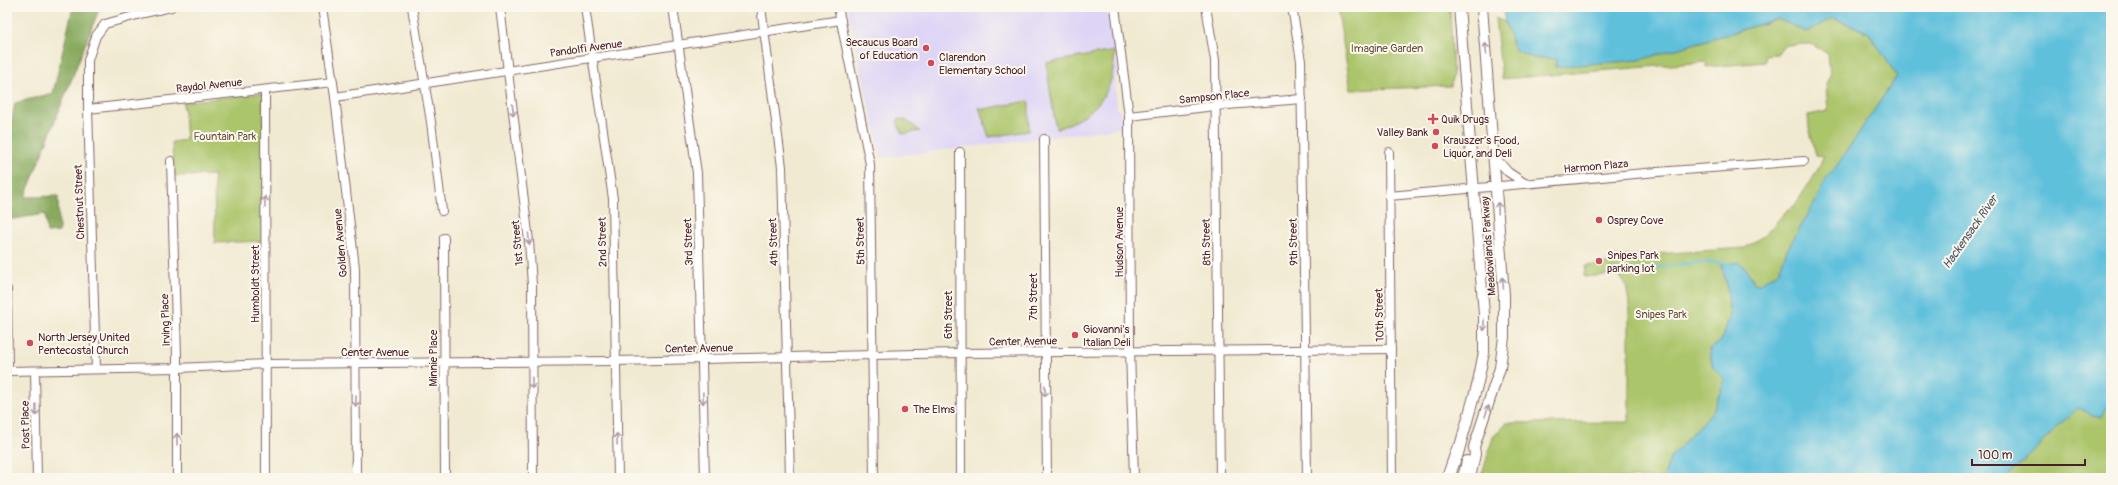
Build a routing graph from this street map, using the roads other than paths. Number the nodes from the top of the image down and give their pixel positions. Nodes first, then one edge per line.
1 (171, 7) edge
2 (322, 7) edge
3 (412, 7) edge
4 (500, 7) edge
5 (585, 7) edge
6 (673, 7) edge
7 (761, 7) edge
8 (838, 7) edge
9 (1115, 7) edge
10 (1206, 7) edge
11 (1292, 7) edge
12 (1460, 7) edge
13 (1482, 7) edge
14 (145, 10) edge
15 (841, 20) junction
16 (764, 33) junction
17 (679, 46) junction
18 (592, 58) junction
19 (508, 71) junction
20 (333, 82) junction
21 (425, 83) junction
22 (265, 90) junction
23 (335, 97) junction
24 (1302, 99) junction
25 (1215, 106) junction
26 (88, 109) junction
27 (1129, 116) junction
28 (1044, 139) dead end
29 (960, 152) dead end
30 (1389, 152) dead end
31 (1494, 156) junction
32 (171, 161) dead end
33 (1804, 161) dead end
34 (1526, 184) junction
35 (1496, 187) junction
36 (1474, 188) junction
37 (1389, 196) junction
38 (442, 211) dead end
39 (444, 238) dead end
40 (7, 289) edge
41 (1391, 349) junction
42 (1130, 350) junction
43 (1306, 350) junction
44 (1218, 351) junction
45 (1044, 352) junction
46 (959, 353) junction
47 (872, 354) junction
48 (788, 358) junction
49 (702, 359) junction
50 (616, 361) junction
51 (356, 362) junction
52 (532, 362) junction
53 (266, 364) junction
54 (444, 364) junction
55 (177, 368) junction
56 (96, 369) junction
57 (8, 371) edge
58 (35, 371) junction
59 (1474, 448) junction
60 (1458, 449) junction
61 (37, 478) edge
62 (177, 478) edge
63 (266, 478) edge
64 (356, 478) edge
65 (446, 478) edge
66 (533, 478) edge
67 (618, 478) edge
68 (705, 478) edge
69 (790, 478) edge
70 (874, 478) edge
71 (961, 478) edge
72 (1047, 478) edge
73 (1134, 478) edge
74 (1220, 478) edge
75 (1307, 478) edge
76 (1392, 478) edge
77 (1448, 478) edge
78 (1452, 478) edge
79 (1463, 478) edge
80 (1470, 478) edge

1 - 14 street
2 - 20 street, Golden Avenue
3 - 21 street
4 - 19 street, 1st Street
5 - 18 street, 2nd Street
6 - 17 street, 3rd Street
7 - 16 street, 4th Street
8 - 15 street, 5th Street
9 - 27 street, Hudson Avenue
10 - 25 street, 8th Street
11 - 24 street, 9th Street
12 - 36 main road, Meadowlands Parkway
31 -> 13 main road, Meadowlands Parkway
14 - 26 street, Chestnut Street
15 - 16 street, Pandolfi Avenue
15 - 47 street, 5th Street
16 - 17 street, Pandolfi Avenue
16 - 48 street, 4th Street
17 - 18 street, Pandolfi Avenue
17 - 49 street, 3rd Street
18 - 19 street, Pandolfi Avenue
18 - 50 street, 2nd Street
19 - 21 street, Pandolfi Avenue
19 -> 52 street, 1st Street
20 - 22 street, Raydol Avenue
20 - 23 street, Golden Avenue
21 - 23 street, Pandolfi Avenue
21 - 38 street
22 - 26 street, Raydol Avenue
53 -> 22 street, Humboldt Street
23 - 51 street, Golden Avenue
24 - 25 street, Sampson Place
24 - 43 street, 9th Street
25 - 27 street, Sampson Place
25 - 44 street, 8th Street
26 - 56 street, Chestnut Street
27 - 42 street, Hudson Avenue
28 - 45 street, 7th Street
29 - 46 street, 6th Street
30 - 37 street, 10th Street
31 - 34 street
31 - 35 main road, Meadowlands Parkway
32 - 55 street, Irving Place
33 - 34 street, Harmon Plaza
34 - 35 street, Harmon Plaza
35 - 36 street, Harmon Plaza
59 -> 35 main road, Meadowlands Parkway
36 - 37 street, Harmon Plaza
36 -> 60 main road, Meadowlands Parkway
37 - 41 street, 10th Street
39 - 54 street, Minnie Place
40 - 57 street
41 - 43 street, Center Avenue
41 - 76 street, 10th Street
42 - 44 street, Center Avenue
42 - 45 street, Center Avenue
42 - 73 street, Hudson Avenue
43 - 44 street, Center Avenue
43 - 75 street, 9th Street
44 - 74 street, 8th Street
45 - 46 street, Center Avenue
45 -> 72 street, 7th Street
46 - 47 street, Center Avenue
46 - 71 street, 6th Street
47 - 48 street, Center Avenue
47 - 70 street, 5th Street
48 - 49 street, Center Avenue
48 - 69 street, 4th Street
49 - 50 street, Center Avenue
49 -> 68 street, 3rd Street
50 - 52 street, Center Avenue
67 -> 50 street, 2nd Street
51 - 53 street, Center Avenue
51 - 54 street, Center Avenue
51 -> 64 street, Golden Avenue
52 - 54 street, Center Avenue
52 -> 66 street, 1st Street
53 - 55 street, Center Avenue
53 - 63 street, Humboldt Street
54 - 65 street, Minnie Place
55 - 56 street, Center Avenue
62 -> 55 street, Irving Place
56 - 58 street, Center Avenue
57 - 58 street, Center Avenue
58 -> 61 street, Post Place
59 - 79 main road
59 - 80 main road, Meadowlands Parkway
60 - 77 highway
60 - 78 main road, Meadowlands Parkway

